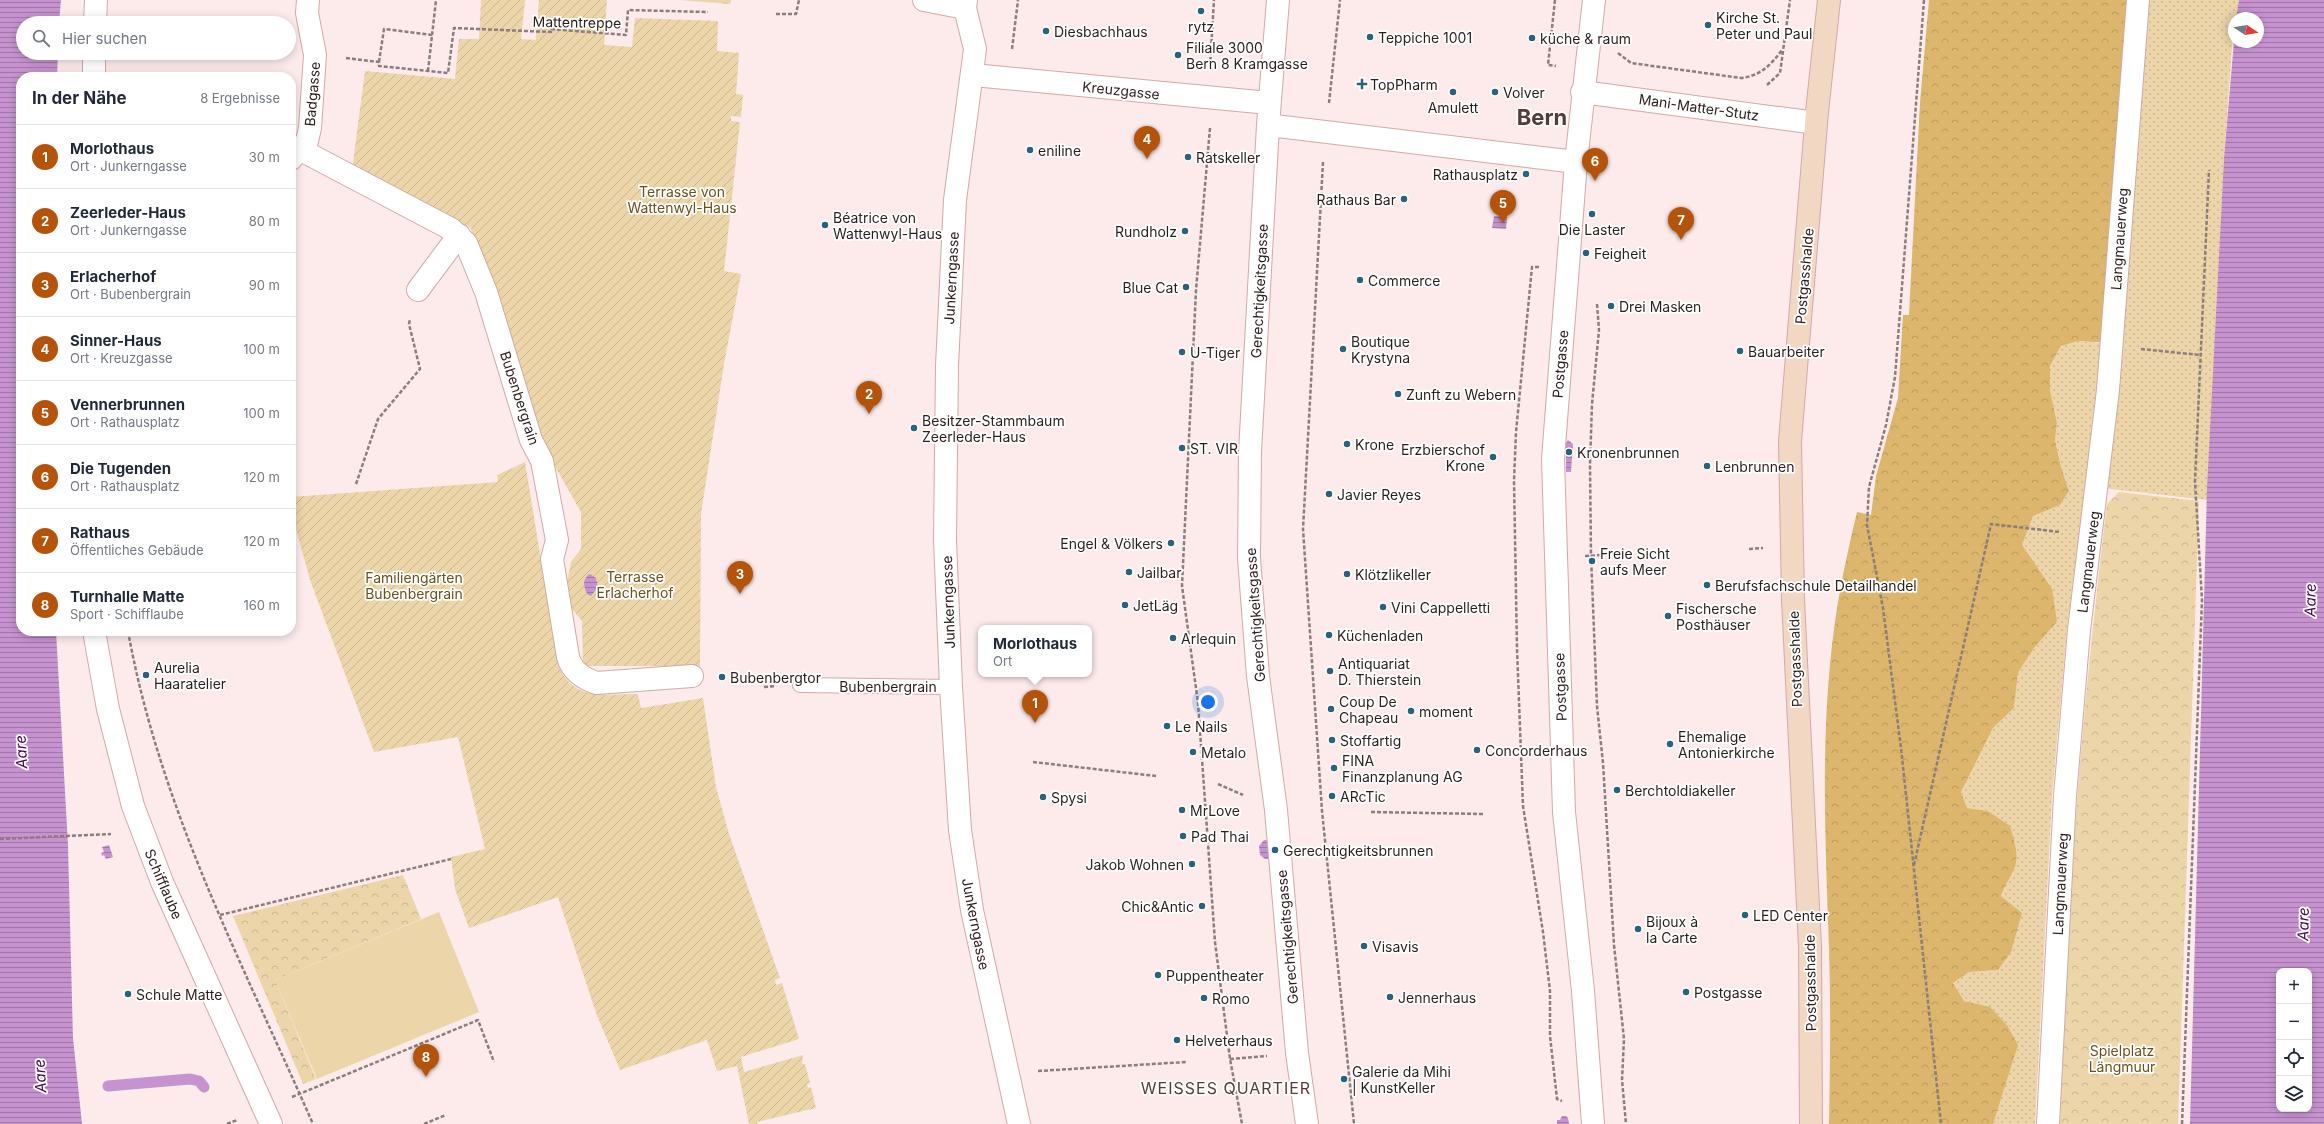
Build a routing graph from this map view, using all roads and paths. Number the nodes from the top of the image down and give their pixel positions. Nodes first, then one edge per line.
1 (96, 0) edge
2 (308, 0) edge
3 (436, 0) edge
4 (799, 0) edge
5 (924, 0) edge
6 (1018, 0) edge
7 (1214, 0) edge
8 (1278, 0) edge
9 (1340, 0) edge
10 (1555, 0) edge
11 (1594, 0) edge
12 (1790, 0) edge
13 (1829, 0) edge
14 (1924, 0) edge
15 (2138, 0) edge
16 (966, 4) edge
17 (708, 12) dead end
18 (776, 14) dead end
19 (95, 16) edge
20 (432, 35) junction
21 (1783, 48) junction
22 (1012, 49) dead end
23 (1613, 52) dead end
24 (315, 56) junction
25 (94, 60) edge
26 (379, 62) junction
27 (1548, 65) dead end
28 (428, 70) junction
29 (94, 72) edge
30 (1209, 74) dead end
31 (973, 75) junction
32 (1762, 88) dead end
33 (1582, 92) junction
34 (1270, 103) junction
35 (1329, 105) dead end
36 (1211, 123) dead end
37 (1816, 123) junction
38 (1268, 125) junction
39 (296, 154) edge
40 (1323, 158) dead end
41 (1576, 162) junction
42 (2209, 170) dead end
43 (459, 235) junction
44 (1532, 266) dead end
45 (418, 290) joint
46 (1599, 330) dead end
47 (2111, 347) junction
48 (2200, 355) junction
49 (356, 484) dead end
50 (2062, 532) dead end
51 (95, 636) edge
52 (129, 636) edge
53 (692, 676) dead end
54 (800, 685) dead end
55 (951, 686) junction
56 (1033, 762) dead end
57 (1156, 776) dead end
58 (1371, 812) dead end
59 (1483, 814) dead end
60 (143, 833) junction
61 (0, 839) edge
62 (451, 859) dead end
63 (1914, 868) junction
64 (220, 915) junction
65 (1550, 1018) dead end
66 (1248, 1058) dead end
67 (1230, 1059) junction
68 (494, 1062) dead end
69 (1186, 1062) dead end
70 (1008, 1073) junction
71 (300, 1093) junction
72 (446, 1114) dead end
73 (267, 1117) edge
74 (227, 1124) edge
75 (314, 1124) edge
76 (424, 1124) edge
77 (1018, 1124) edge
78 (1242, 1124) edge
79 (1307, 1124) edge
80 (1354, 1124) edge
81 (1593, 1124) edge
82 (1626, 1124) edge
83 (1811, 1124) edge
84 (1941, 1124) edge
85 (2048, 1124) edge
86 (2182, 1124) edge

1 - 19 street
2 - 24 street, Badgasse
3 - 20 path
4 - 18 path
5 - 16 street
6 - 22 path
7 - 30 path
8 - 34 street, Gerechtigkeitsgasse
9 - 35 path
10 - 27 path
11 - 33 street
12 - 21 path
13 - 37 street, Postgasshalde
14 - 63 path
15 - 47 street, Langmauerweg
16 - 31 street, Junkerngasse
17 - 28 path, Mattentreppe
20 - 26 path
20 - 28 path
21 - 23 path
21 - 32 path
24 - 26 path
24 - 39 street, Badgasse
25 - 29 street
26 - 28 path
31 - 34 street, Kreuzgasse
31 - 55 street, Junkerngasse
33 - 37 street, Mani-Matter-Stutz
33 - 41 street
34 - 38 street, Gerechtigkeitsgasse
36 - 67 path
37 - 83 street, Postgasshalde
38 - 41 street
38 - 79 street, Gerechtigkeitsgasse
39 - 43 street, Bubenbergrain
40 - 80 path
41 - 81 street, Postgasse
42 - 48 path
43 - 45 street
43 - 53 street, Bubenbergrain
44 - 65 path
45 - 49 path
46 - 82 path
47 - 48 path
47 - 85 street, Langmauerweg
48 - 86 path
50 - 63 path
51 - 60 street, Schifflaube
52 - 64 path
54 - 55 lane, Bubenbergrain
55 - 70 street, Junkerngasse
56 - 57 path
58 - 59 path
60 - 61 path
60 - 73 street, Schifflaube
62 - 64 path
63 - 84 path
64 - 71 path
66 - 67 path
67 - 78 path
68 - 71 path
69 - 70 path
70 - 77 street, Junkerngasse
71 - 73 path
71 - 75 path
72 - 76 path
73 - 74 path

